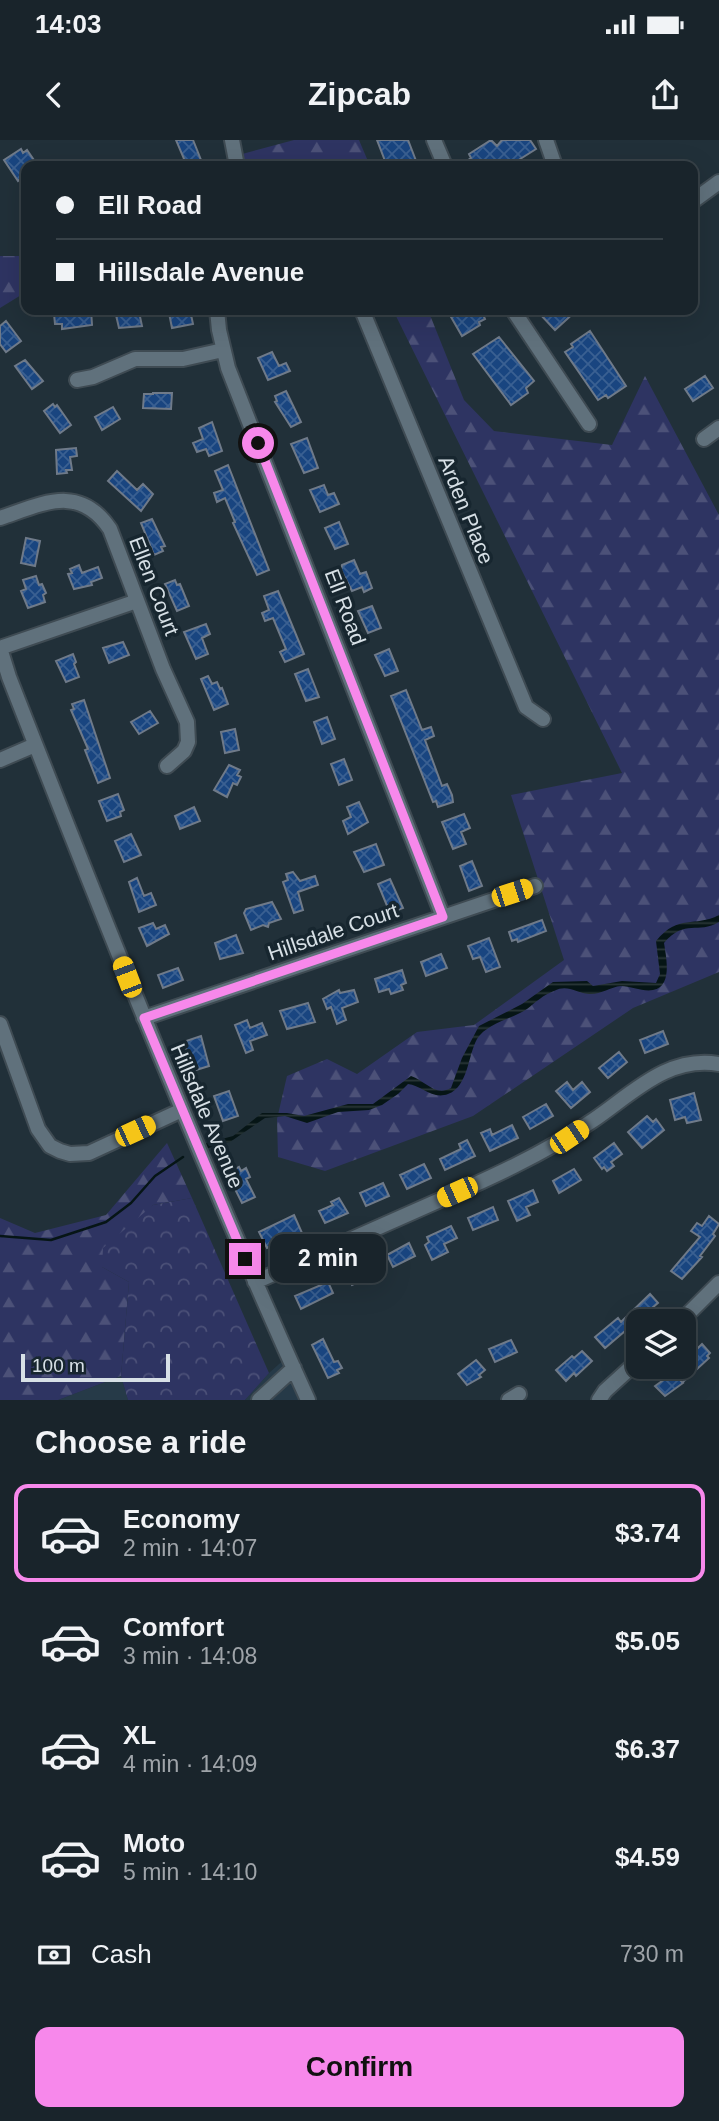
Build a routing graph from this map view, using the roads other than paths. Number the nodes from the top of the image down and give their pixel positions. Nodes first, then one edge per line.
1 (232, 140) edge
2 (436, 140) edge
3 (546, 140) edge
4 (236, 161) edge
5 (443, 161) edge
6 (553, 161) edge
7 (719, 182) edge
8 (698, 197) edge
9 (219, 315) edge
10 (364, 315) edge
11 (517, 315) edge
12 (223, 350) junction
13 (77, 380) dead end
14 (589, 424) dead end
15 (719, 428) edge
16 (704, 439) dead end
17 (0, 518) edge
18 (137, 601) junction
19 (0, 648) edge
20 (543, 719) dead end
21 (35, 745) junction
22 (0, 760) edge
23 (167, 766) dead end
24 (535, 886) dead end
25 (443, 917) junction
26 (144, 1018) junction
27 (0, 1024) edge
28 (719, 1064) edge
29 (182, 1110) junction
30 (255, 1282) junction
31 (719, 1283) edge
32 (693, 1309) edge
33 (293, 1368) junction
34 (626, 1372) edge
35 (264, 1398) edge
36 (308, 1400) edge
37 (599, 1400) edge

1 - 4 street
2 - 5 street
3 - 6 street
7 - 8 street
9 - 12 street, Ell Road
10 - 20 street, Arden Place
11 - 14 street
12 - 13 street
12 - 25 street, Ell Road
15 - 16 street
17 - 18 street, Ellen Court
18 - 19 street
18 - 23 street, Ellen Court
19 - 21 street, Hillsdale Avenue
21 - 22 street
21 - 26 street, Hillsdale Avenue
24 - 25 street, Hillsdale Court
25 - 26 street, Hillsdale Court
26 - 29 street, Hillsdale Avenue
27 - 29 street
28 - 30 street
29 - 30 street, Hillsdale Avenue
30 - 33 street, Hillsdale Avenue
31 - 32 street
33 - 35 street
33 - 36 street, Hillsdale Avenue
34 - 37 street

